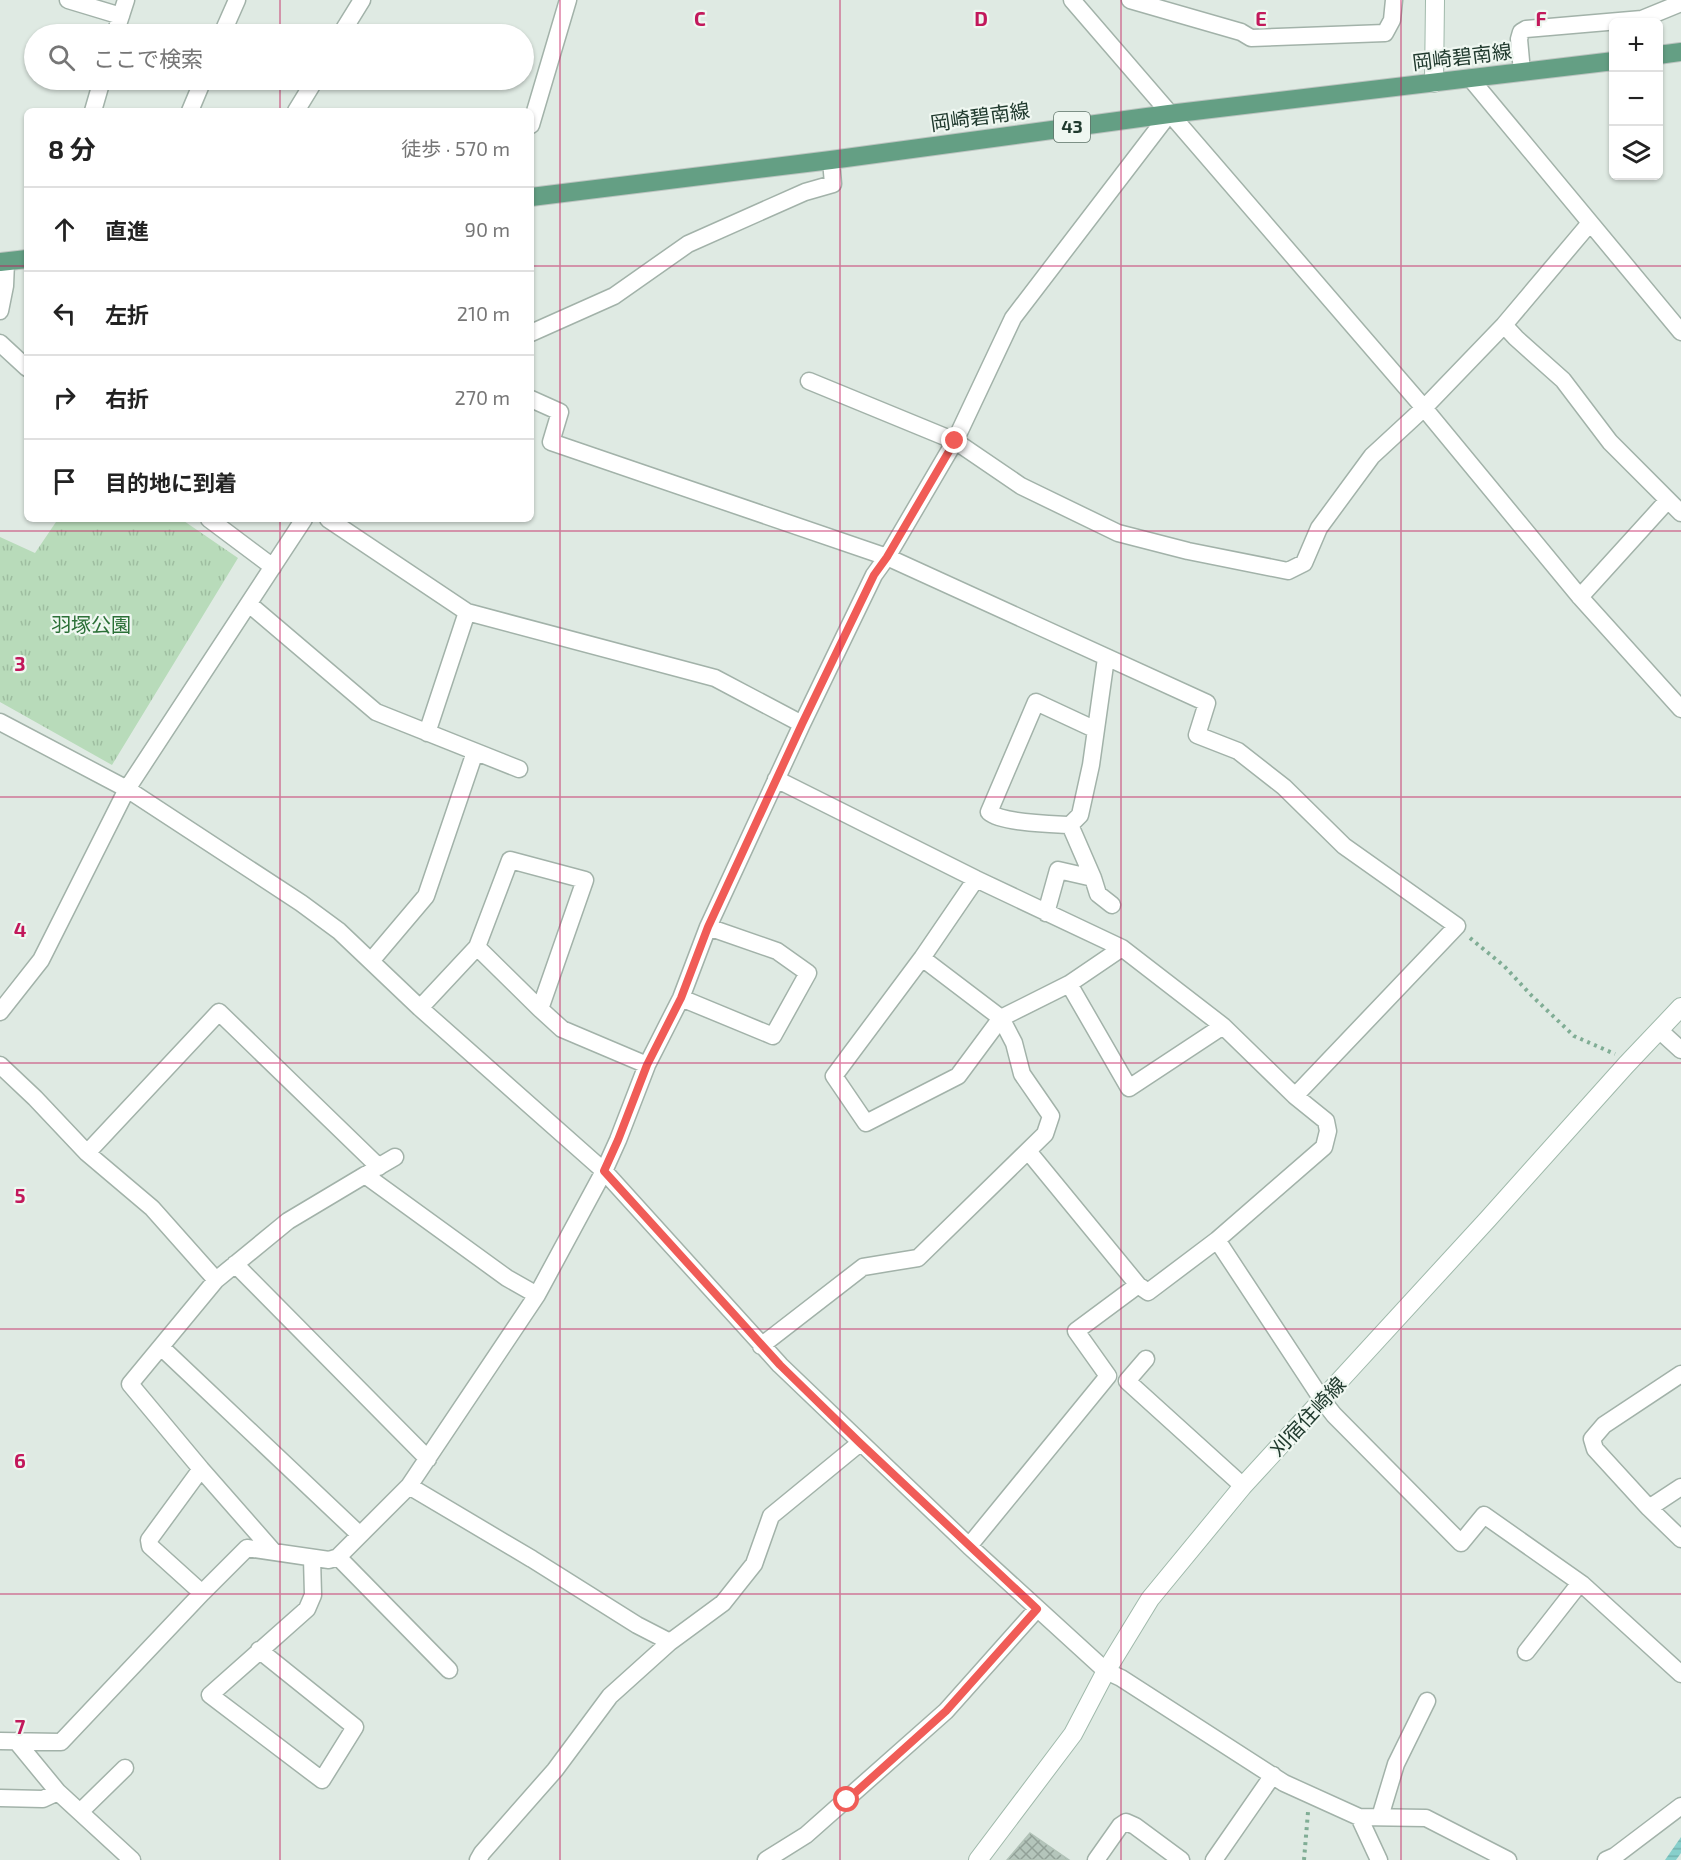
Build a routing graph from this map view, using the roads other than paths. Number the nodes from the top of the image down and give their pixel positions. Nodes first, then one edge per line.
1 (68, 0) edge
2 (126, 0) edge
3 (237, 0) edge
4 (362, 0) edge
5 (568, 0) edge
6 (1072, 0) edge
7 (1130, 0) edge
8 (1394, 0) edge
9 (1435, 0) edge
10 (1681, 3) edge
11 (121, 16) junction
12 (118, 24) edge
13 (226, 24) edge
14 (348, 24) edge
15 (1681, 52) edge
16 (1663, 54) edge
17 (1609, 62) edge
18 (1522, 72) junction
19 (1470, 78) junction
20 (1434, 82) junction
21 (99, 90) edge
22 (199, 90) edge
23 (309, 90) edge
24 (94, 108) edge
25 (191, 108) edge
26 (298, 108) edge
27 (1169, 114) junction
28 (534, 115) edge
29 (831, 160) junction
30 (534, 197) edge
31 (1590, 223) junction
32 (24, 259) edge
33 (3, 262) edge
34 (0, 311) edge
35 (1504, 325) junction
36 (534, 332) edge
37 (1681, 332) edge
38 (0, 343) edge
39 (24, 365) edge
40 (809, 381) dead end
41 (534, 400) edge
42 (1424, 408) junction
43 (955, 441) junction
44 (1668, 500) junction
45 (1681, 513) edge
46 (213, 522) edge
47 (302, 522) edge
48 (332, 522) edge
49 (887, 557) junction
50 (273, 567) junction
51 (1580, 597) junction
52 (249, 604) junction
53 (467, 612) junction
54 (1106, 658) junction
55 (1681, 710) edge
56 (0, 722) edge
57 (802, 724) junction
58 (1094, 729) junction
59 (427, 733) junction
60 (475, 752) junction
61 (519, 769) dead end
62 (776, 778) junction
63 (127, 789) junction
64 (1070, 825) junction
65 (1093, 878) junction
66 (976, 879) junction
67 (1112, 905) dead end
68 (1046, 913) junction
69 (708, 927) junction
70 (477, 947) junction
71 (1122, 948) junction
72 (922, 958) junction
73 (371, 962) junction
74 (1069, 984) junction
75 (681, 998) junction
76 (1681, 1006) edge
77 (420, 1008) junction
78 (540, 1009) junction
79 (0, 1012) edge
80 (1001, 1018) junction
81 (1223, 1026) junction
82 (1659, 1030) junction
83 (1681, 1050) edge
84 (0, 1065) edge
85 (647, 1065) junction
86 (1295, 1096) junction
87 (1028, 1151) junction
88 (87, 1153) junction
89 (395, 1157) dead end
90 (372, 1171) junction
91 (604, 1171) junction
92 (1217, 1240) junction
93 (235, 1264) junction
94 (216, 1280) junction
95 (1138, 1285) junction
96 (537, 1295) junction
97 (761, 1346) junction
98 (161, 1347) junction
99 (1146, 1359) dead end
100 (1681, 1374) edge
101 (1323, 1401) junction
102 (860, 1443) junction
103 (429, 1459) junction
104 (201, 1469) junction
105 (409, 1486) junction
106 (1243, 1486) junction
107 (1681, 1487) edge
108 (1649, 1508) junction
109 (360, 1535) junction
110 (1681, 1539) edge
111 (969, 1545) junction
112 (273, 1551) junction
113 (338, 1557) junction
114 (312, 1558) junction
115 (1580, 1583) junction
116 (202, 1593) junction
117 (1037, 1609) junction
118 (670, 1642) junction
119 (259, 1650) junction
120 (1526, 1652) dead end
121 (449, 1670) dead end
122 (1106, 1671) junction
123 (1681, 1674) edge
124 (1427, 1701) dead end
125 (8, 1741) edge
126 (125, 1768) dead end
127 (1273, 1775) junction
128 (58, 1792) junction
129 (0, 1798) edge
130 (1681, 1806) edge
131 (80, 1812) junction
132 (1359, 1817) junction
133 (1380, 1817) junction
134 (132, 1860) edge
135 (478, 1860) edge
136 (766, 1860) edge
137 (979, 1860) edge
138 (1096, 1860) edge
139 (1181, 1860) edge
140 (1214, 1860) edge
141 (1379, 1860) edge
142 (1508, 1860) edge
143 (1606, 1860) edge

1 - 11 street
2 - 11 street
3 - 13 street
4 - 14 street
5 - 28 street
6 - 27 street
7 - 8 street
9 - 20 main road
10 - 18 street
11 - 12 street
15 - 16 main road
17 - 18 main road, 岡崎碧南線 / 43
18 - 19 main road, 岡崎碧南線 / 43
19 - 20 main road, 岡崎碧南線 / 43
19 - 31 street
20 - 27 main road, 岡崎碧南線 / 43
21 - 24 street
22 - 25 street
23 - 26 street
27 - 29 main road, 岡崎碧南線 / 43
27 - 42 street
27 - 43 street
29 - 30 main road, 岡崎碧南線 / 43
29 - 36 street
31 - 35 street
31 - 37 street
32 - 33 main road
33 - 34 street
35 - 42 street
35 - 44 street
38 - 39 street
40 - 43 street
41 - 49 street
42 - 43 street
42 - 51 street
43 - 49 street
44 - 45 street
44 - 51 street
46 - 50 street
47 - 50 street
48 - 53 street
49 - 54 street
49 - 57 street
50 - 52 street
51 - 55 street
52 - 59 street
52 - 63 street
53 - 57 street
53 - 59 street
54 - 58 street
54 - 86 street
56 - 63 street
57 - 62 street
58 - 64 street
58 - 64 street
59 - 60 street
60 - 61 street
60 - 73 street
62 - 66 street
62 - 69 street
63 - 73 street
63 - 79 street
64 - 65 street
65 - 67 street
65 - 68 street
66 - 68 street
66 - 72 street
68 - 71 street
69 - 75 street
69 - 75 street
70 - 77 street
70 - 78 street
70 - 78 street
71 - 74 street
71 - 81 street
72 - 80 street
72 - 80 street
73 - 77 street
74 - 80 street
74 - 81 street
75 - 85 street
76 - 82 main road, 刈宿住崎線
77 - 91 street
78 - 85 street
80 - 87 street
81 - 86 street
82 - 83 street
82 - 101 main road, 刈宿住崎線
84 - 88 street
85 - 91 street
86 - 92 street
87 - 95 street
87 - 97 street
88 - 90 street
88 - 94 street
89 - 90 street
90 - 93 street
90 - 96 street
91 - 96 street
91 - 97 street
92 - 95 street
92 - 101 street
93 - 94 street
93 - 103 street
94 - 98 street
95 - 111 street
96 - 103 street
97 - 102 street
98 - 104 street
98 - 109 street
99 - 106 street
100 - 108 street
101 - 106 main road, 刈宿住崎線
101 - 115 street
102 - 111 street
102 - 118 street
103 - 105 street
104 - 112 street
104 - 116 street
105 - 109 street
105 - 118 street
106 - 122 main road, 刈宿住崎線
107 - 108 street
108 - 110 street
109 - 113 street
111 - 117 street
112 - 114 street
112 - 116 street
113 - 114 street
113 - 121 street
114 - 119 street
115 - 120 street
115 - 123 street
116 - 125 street
117 - 122 street
117 - 136 street
118 - 135 street
119 - 119 street
122 - 127 street
122 - 137 main road, 刈宿住崎線
124 - 133 street
125 - 128 street
126 - 131 street
127 - 132 street
127 - 140 street
128 - 129 street
128 - 131 street
130 - 143 street
131 - 134 street
132 - 133 street
132 - 141 street
133 - 142 street
138 - 139 street

